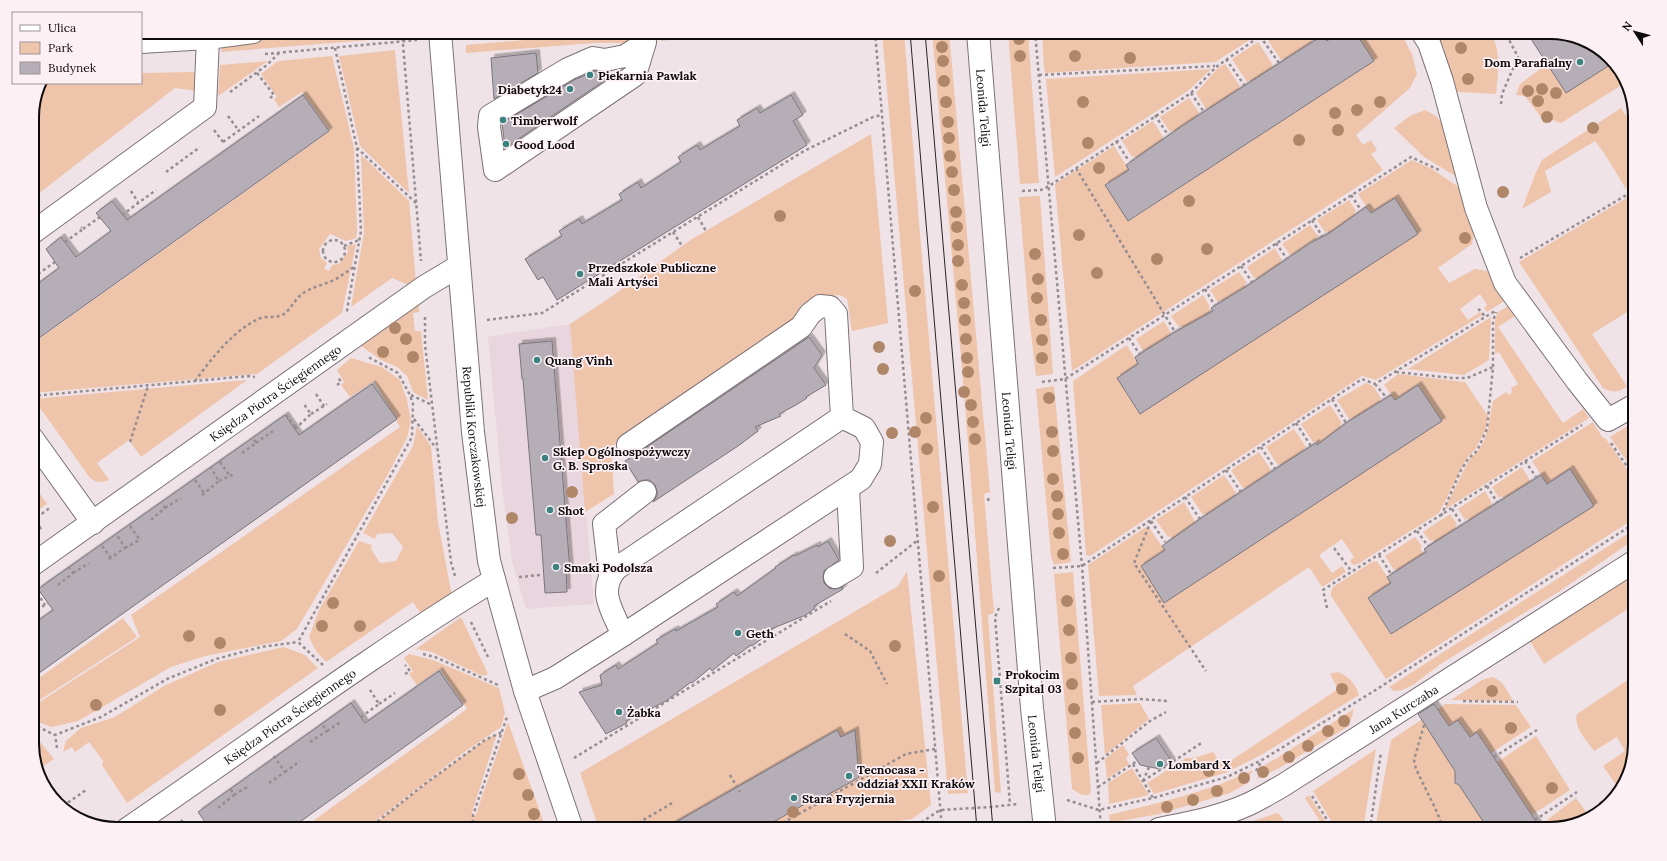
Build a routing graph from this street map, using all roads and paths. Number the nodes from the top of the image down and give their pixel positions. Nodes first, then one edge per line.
1 (191, 39) edge
2 (208, 39) edge
3 (415, 39) edge
4 (440, 39) edge
5 (876, 39) edge
6 (979, 39) edge
7 (1035, 39) edge
8 (1256, 39) edge
9 (1262, 39) edge
10 (1426, 39) edge
11 (1509, 39) edge
12 (402, 41) junction
13 (142, 42) edge
14 (644, 43) joint
15 (335, 48) junction
16 (257, 54) dead end
17 (1226, 59) junction
18 (1279, 64) dead end
19 (1216, 66) junction
20 (257, 73) dead end
21 (1038, 75) junction
22 (1245, 86) dead end
23 (1191, 93) junction
24 (270, 98) dead end
25 (1501, 104) dead end
26 (1204, 112) dead end
27 (882, 115) junction
28 (1155, 115) junction
29 (259, 116) dead end
30 (210, 125) dead end
31 (1168, 135) dead end
32 (1116, 141) junction
33 (200, 147) dead end
34 (357, 148) junction
35 (1129, 160) dead end
36 (1076, 168) junction
37 (166, 172) dead end
38 (127, 185) dead end
39 (1049, 186) junction
40 (1470, 188) junction
41 (156, 190) dead end
42 (1022, 191) dead end
43 (1628, 194) edge
44 (1351, 195) junction
45 (138, 202) junction
46 (416, 203) junction
47 (1361, 210) dead end
48 (122, 214) dead end
49 (100, 217) dead end
50 (698, 217) junction
51 (1312, 220) junction
52 (39, 228) edge
53 (83, 229) dead end
54 (706, 231) dead end
55 (673, 232) junction
56 (1322, 236) dead end
57 (359, 240) junction
58 (1276, 243) junction
59 (344, 246) junction
60 (682, 246) dead end
61 (1287, 259) dead end
62 (55, 262) dead end
63 (459, 266) junction
64 (1241, 266) junction
65 (354, 267) junction
66 (1500, 270) junction
67 (39, 273) edge
68 (1252, 282) dead end
69 (424, 287) junction
70 (1205, 289) junction
71 (1215, 306) dead end
72 (1478, 309) dead end
73 (1165, 315) junction
74 (1485, 317) junction
75 (483, 320) dead end
76 (1175, 332) dead end
77 (1129, 338) junction
78 (344, 344) junction
79 (1140, 354) dead end
80 (1493, 367) junction
81 (1396, 372) junction
82 (1066, 379) junction
83 (195, 382) junction
84 (1042, 382) dead end
85 (1375, 384) junction
86 (148, 386) junction
87 (39, 395) edge
88 (410, 395) junction
89 (1386, 397) dead end
90 (1332, 399) junction
91 (300, 400) dead end
92 (277, 404) junction
93 (327, 404) dead end
94 (432, 405) junction
95 (1628, 409) edge
96 (312, 414) junction
97 (842, 417) junction
98 (414, 418) junction
99 (1588, 422) dead end
100 (1346, 423) dead end
101 (1296, 424) junction
102 (273, 431) dead end
103 (130, 442) dead end
104 (1610, 442) dead end
105 (256, 443) dead end
106 (628, 445) dead end
107 (1311, 446) dead end
108 (1261, 447) junction
109 (39, 448) edge
110 (438, 449) junction
111 (218, 459) dead end
112 (1525, 461) junction
113 (208, 465) dead end
114 (1628, 468) edge
115 (1275, 469) dead end
116 (1226, 470) junction
117 (234, 474) dead end
118 (230, 476) junction
119 (192, 477) dead end
120 (1536, 477) dead end
121 (219, 481) junction
122 (1487, 486) junction
123 (848, 488) junction
124 (646, 492) dead end
125 (1241, 492) dead end
126 (1185, 497) junction
127 (181, 498) dead end
128 (988, 498) dead end
129 (158, 499) dead end
130 (1497, 502) dead end
131 (989, 505) dead end
132 (165, 508) junction
133 (1452, 509) junction
134 (1441, 516) junction
135 (1200, 519) dead end
136 (151, 520) dead end
137 (1151, 520) junction
138 (128, 523) dead end
139 (1462, 524) dead end
140 (1628, 528) edge
141 (1417, 531) junction
142 (114, 532) dead end
143 (96, 533) junction
144 (918, 540) junction
145 (1164, 542) dead end
146 (1428, 546) dead end
147 (125, 548) junction
148 (1334, 548) dead end
149 (1379, 555) junction
150 (39, 562) edge
151 (89, 564) dead end
152 (1628, 565) edge
153 (68, 566) dead end
154 (1082, 566) junction
155 (1053, 568) dead end
156 (1352, 572) junction
157 (73, 573) junction
158 (1391, 574) dead end
159 (540, 575) dead end
160 (610, 575) junction
161 (874, 575) dead end
162 (517, 577) dead end
163 (835, 577) dead end
164 (494, 580) junction
165 (58, 585) dead end
166 (39, 594) edge
167 (461, 600) junction
168 (833, 600) dead end
169 (999, 607) dead end
170 (1327, 608) dead end
171 (39, 609) edge
172 (845, 634) dead end
173 (623, 635) junction
174 (298, 642) junction
175 (421, 654) dead end
176 (492, 666) dead end
177 (1206, 671) dead end
178 (499, 680) dead end
179 (336, 683) junction
180 (887, 684) dead end
181 (368, 687) dead end
182 (525, 691) junction
183 (395, 693) dead end
184 (1168, 701) dead end
185 (1459, 701) dead end
186 (1092, 702) junction
187 (1518, 702) dead end
188 (379, 704) junction
189 (509, 712) dead end
190 (1166, 712) dead end
191 (361, 717) dead end
192 (320, 720) dead end
193 (342, 721) dead end
194 (1424, 722) dead end
195 (39, 727) edge
196 (1537, 730) dead end
197 (327, 731) junction
198 (502, 732) junction
199 (55, 734) junction
200 (310, 742) dead end
201 (1203, 742) dead end
202 (57, 748) dead end
203 (935, 748) junction
204 (1382, 748) dead end
205 (273, 754) dead end
206 (1494, 757) dead end
207 (570, 760) dead end
208 (300, 761) dead end
209 (1137, 761) dead end
210 (1097, 763) junction
211 (1133, 764) junction
212 (1149, 767) dead end
213 (285, 772) junction
214 (730, 775) dead end
215 (1143, 781) junction
216 (270, 782) dead end
217 (227, 785) dead end
218 (249, 786) dead end
219 (1098, 787) junction
220 (86, 790) dead end
221 (1309, 790) dead end
222 (740, 792) dead end
223 (1577, 792) dead end
224 (234, 795) junction
225 (1153, 798) junction
226 (1070, 800) dead end
227 (674, 802) dead end
228 (67, 803) edge
229 (218, 808) dead end
230 (940, 810) junction
231 (1099, 810) junction
232 (1535, 820) dead end
233 (137, 822) edge
234 (377, 822) edge
235 (473, 822) edge
236 (570, 822) edge
237 (640, 822) edge
238 (785, 822) edge
239 (922, 822) edge
240 (941, 822) edge
241 (1044, 822) edge
242 (1100, 822) edge
243 (1193, 822) edge
244 (1329, 822) edge
245 (1371, 822) edge
246 (1441, 822) edge

1 - 13 street
2 - 52 street
3 - 12 path
4 - 63 street, Republiki Korczakowskiej
5 - 27 path
6 - 241 street, Leonida Teligi
7 - 21 path
8 - 17 path
9 - 18 path
10 - 40 street
11 - 25 path
12 - 15 path
12 - 46 path
14 - 14 street
15 - 16 path
15 - 34 path
17 - 19 path
17 - 22 path
19 - 21 path
19 - 23 path
20 - 24 path
21 - 39 path
23 - 26 path
23 - 28 path
27 - 50 path
27 - 144 path
28 - 31 path
28 - 32 path
29 - 30 path
32 - 35 path
32 - 36 path
33 - 37 path
34 - 46 path
34 - 57 path
36 - 39 path
36 - 73 path
38 - 45 path
39 - 42 path
39 - 82 path
40 - 44 path
40 - 66 street
41 - 45 path
43 - 66 path
44 - 47 path
44 - 51 path
45 - 48 path
46 - 69 path
49 - 53 path
50 - 54 path
50 - 55 path
51 - 56 path
51 - 58 path
55 - 60 path
55 - 75 path
57 - 59 path
57 - 65 path
58 - 61 path
58 - 64 path
59 - 59 path
62 - 67 path
63 - 69 street, Księdza Piotra Ściegiennego
63 - 164 street, Republiki Korczakowskiej
64 - 68 path
64 - 70 path
65 - 78 path
65 - 83 path
66 - 95 street
69 - 78 street, Księdza Piotra Ściegiennego
69 - 94 path
70 - 71 path
70 - 73 path
72 - 74 path
73 - 76 path
73 - 77 path
74 - 80 path
74 - 81 path
77 - 79 path
77 - 82 path
78 - 88 path
78 - 92 street, Księdza Piotra Ściegiennego
80 - 81 path
80 - 134 path
81 - 85 path
82 - 84 path
82 - 154 path
83 - 86 path
83 - 92 path
85 - 89 path
85 - 90 path
86 - 87 path
86 - 103 path
88 - 94 path
88 - 98 path
90 - 100 path
90 - 101 path
91 - 96 path
92 - 96 path
92 - 143 street, Księdza Piotra Ściegiennego
93 - 96 path
94 - 110 path
97 - 106 street
97 - 123 street
97 - 160 street
98 - 110 path
98 - 174 path
99 - 112 path
101 - 107 path
101 - 108 path
102 - 105 path
104 - 114 path
108 - 115 path
108 - 116 path
109 - 143 street
110 - 167 path
111 - 118 path
112 - 120 path
112 - 122 path
113 - 121 path
116 - 125 path
116 - 126 path
117 - 118 path
118 - 121 path
119 - 121 path
122 - 130 path
122 - 133 path
123 - 163 street
123 - 173 street
124 - 160 street
126 - 135 path
126 - 137 path
127 - 132 path
128 - 131 path
129 - 132 path
132 - 136 path
133 - 134 path
133 - 139 path
134 - 141 path
137 - 145 path
137 - 154 path
137 - 177 path
138 - 147 path
140 - 225 path
141 - 146 path
141 - 149 path
142 - 147 path
143 - 147 path
143 - 150 street, Księdza Piotra Ściegiennego
144 - 161 path
144 - 203 path
148 - 156 path
149 - 156 path
149 - 158 path
151 - 157 path
152 - 243 street, Jana Kurczaba
153 - 157 path
154 - 155 path
154 - 186 path
156 - 170 path
157 - 165 path
159 - 162 path
160 - 173 street
164 - 167 street, Księdza Piotra Ściegiennego
164 - 182 street, Republiki Korczakowskiej
166 - 171 path
167 - 176 path
167 - 179 street, Księdza Piotra Ściegiennego
168 - 207 path
169 - 230 path
172 - 180 path
173 - 182 street
174 - 179 path
174 - 199 path
175 - 178 path
179 - 233 street, Księdza Piotra Ściegiennego
181 - 188 path
182 - 236 street, Republiki Korczakowskiej
183 - 188 path
184 - 186 path
185 - 187 path
186 - 210 path
188 - 191 path
189 - 198 path
190 - 210 path
192 - 197 path
193 - 197 path
194 - 246 path
195 - 199 path
196 - 206 path
197 - 200 path
198 - 234 path
198 - 235 path
199 - 202 path
201 - 215 path
203 - 230 path
203 - 238 path
204 - 245 path
205 - 213 path
208 - 213 path
209 - 211 path
210 - 219 path
211 - 215 path
211 - 219 path
212 - 215 path
213 - 216 path
214 - 222 path
215 - 225 path
217 - 224 path
218 - 224 path
219 - 231 path
220 - 228 path
221 - 244 path
223 - 232 path
224 - 229 path
225 - 231 path
226 - 231 path
227 - 237 path
230 - 239 path
230 - 240 path
231 - 242 path

